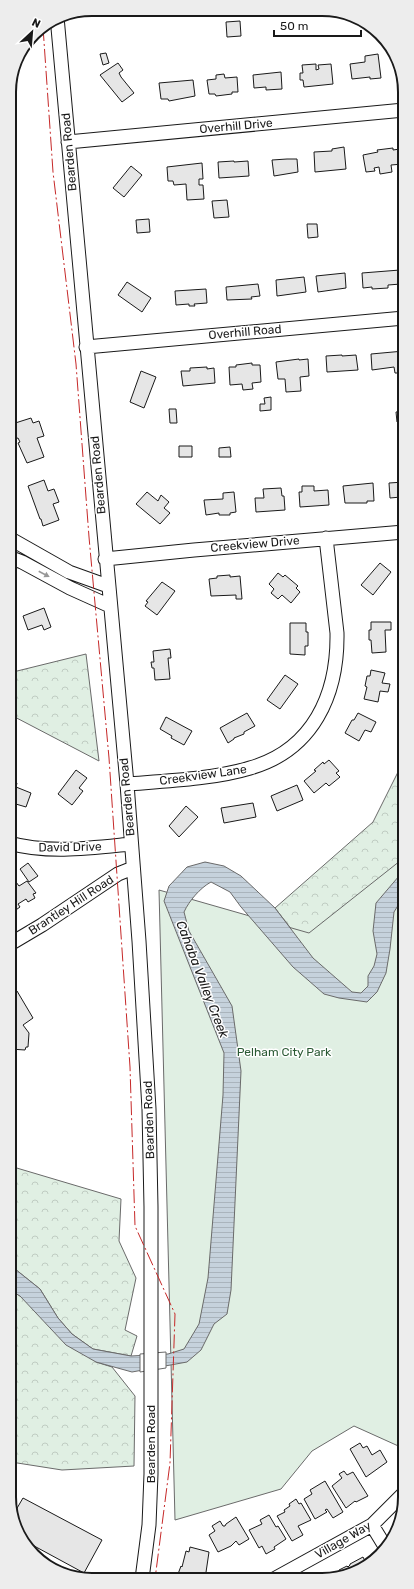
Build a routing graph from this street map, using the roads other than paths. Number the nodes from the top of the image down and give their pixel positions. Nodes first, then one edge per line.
1 (58, 25) edge
2 (398, 111) edge
3 (68, 142) junction
4 (398, 319) edge
5 (86, 347) junction
6 (398, 532) edge
7 (326, 538) junction
8 (16, 542) edge
9 (105, 559) junction
10 (16, 560) edge
11 (108, 586) junction
12 (110, 606) junction
13 (126, 784) junction
14 (16, 844) edge
15 (131, 844) junction
16 (134, 868) junction
17 (16, 940) edge
18 (398, 1499) edge
19 (372, 1524) junction
20 (383, 1542) edge
21 (143, 1573) edge
22 (285, 1573) edge

1 - 3 street, Bearden Road
2 - 3 street, Overhill Drive
3 - 5 street, Bearden Road
4 - 5 street, Overhill Road
5 - 9 street, Bearden Road
6 - 7 street, Creekview Drive
7 - 9 street, Creekview Drive
7 - 13 street, Creekview Lane
8 - 11 street
9 - 11 street, Bearden Road
10 -> 12 street
11 - 12 street, Bearden Road
12 - 13 street, Bearden Road
13 - 15 street, Bearden Road
14 - 15 street, David Drive
15 - 16 street, Bearden Road
16 - 17 street, Brantley Hill Road
16 - 21 street, Bearden Road
18 - 19 street, Village Way
19 - 20 street
19 - 22 street, Village Way

